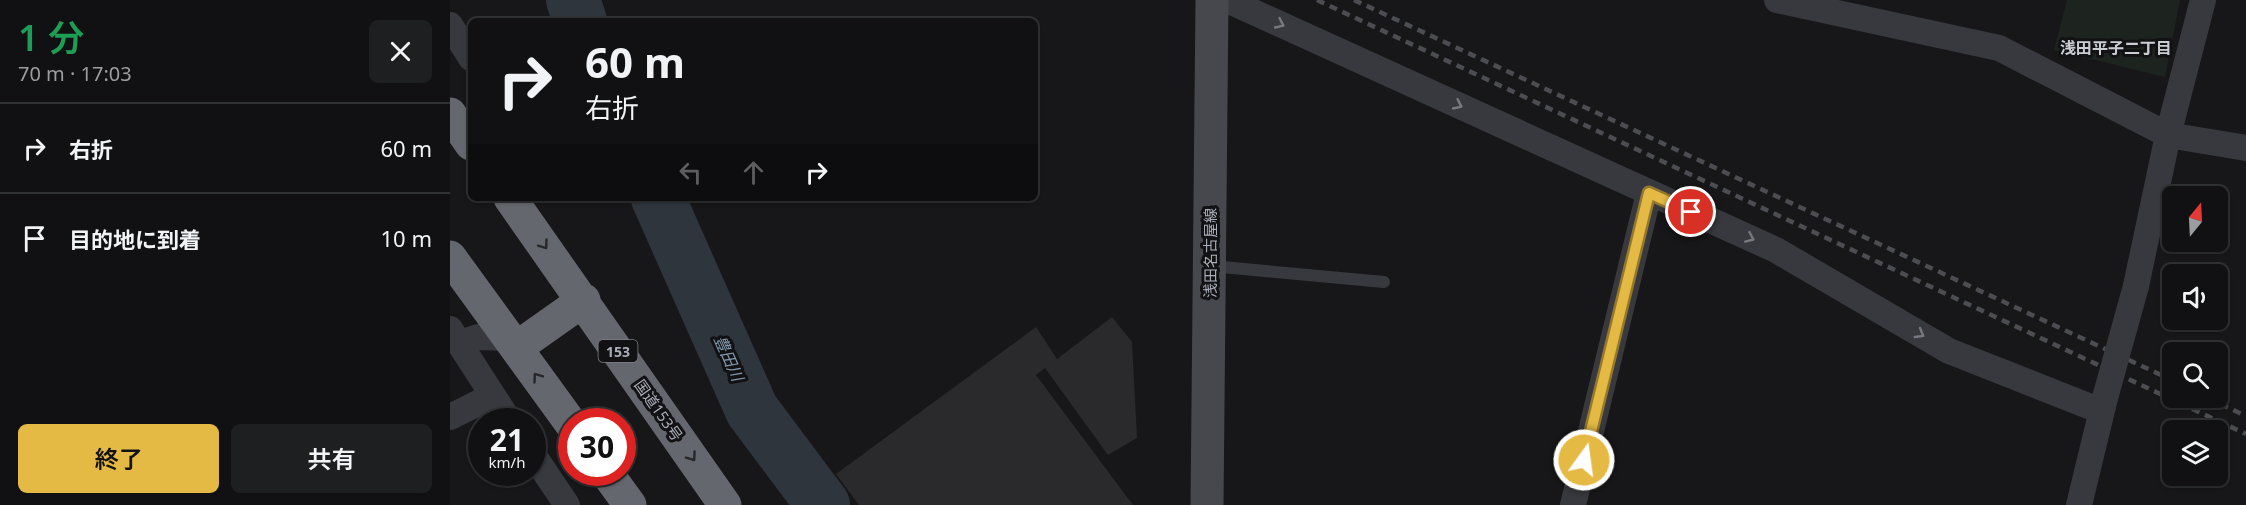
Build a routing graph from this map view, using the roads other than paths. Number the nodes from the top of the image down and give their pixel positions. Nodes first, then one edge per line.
1 (1212, 0) edge
2 (1227, 0) edge
3 (1777, 0) edge
4 (2203, 0) edge
5 (450, 25) edge
6 (468, 53) edge
7 (450, 114) edge
8 (2169, 135) junction
9 (468, 140) edge
10 (2246, 148) edge
11 (1649, 193) junction
12 (512, 201) edge
13 (450, 257) edge
14 (1210, 265) junction
15 (1384, 282) dead end
16 (584, 300) junction
17 (455, 336) edge
18 (513, 343) junction
19 (492, 396) junction
20 (2103, 405) junction
21 (500, 408) edge
22 (560, 408) edge
23 (450, 417) edge
24 (546, 474) edge
25 (616, 486) edge
26 (567, 505) edge
27 (630, 505) edge
28 (725, 505) edge
29 (1207, 505) edge
30 (1573, 505) edge
31 (2079, 505) edge

1 - 14 main road, 浅田名古屋線
2 -> 11 street
3 - 8 street
4 - 8 street
5 - 6 street
7 - 9 highway
8 - 10 street
8 - 20 street, bridge
11 -> 20 street
11 - 30 street
12 -> 16 highway, 国道153号 / 153
13 - 18 highway
14 - 15 lane
14 - 29 main road, 浅田名古屋線
16 - 18 highway
16 -> 28 highway, 国道153号 / 153
17 - 18 street
17 - 19 street
22 -> 18 highway
19 - 21 street
19 - 23 street
20 - 31 street
24 - 26 street
25 - 27 highway

